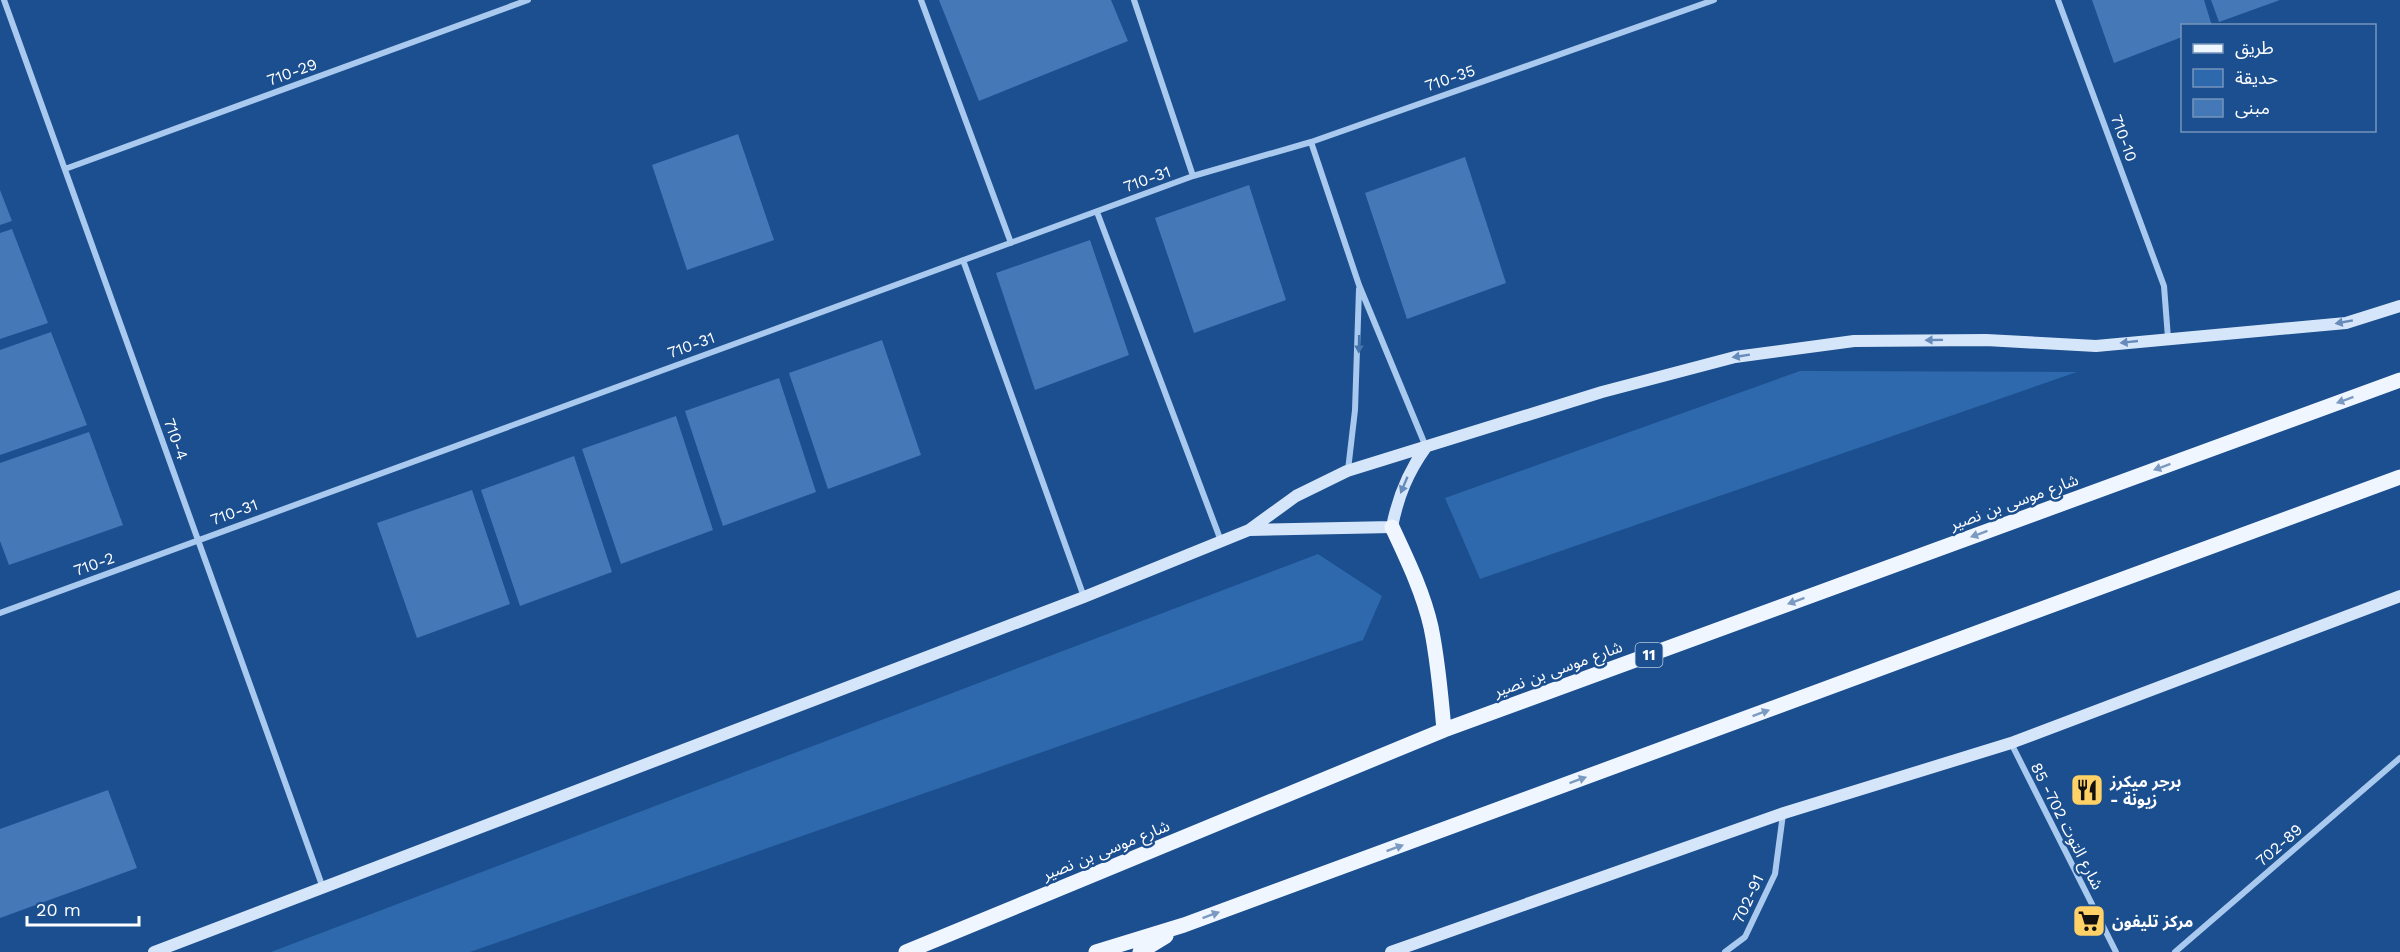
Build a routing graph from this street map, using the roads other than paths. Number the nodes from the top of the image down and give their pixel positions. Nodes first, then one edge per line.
1 (4, 0) edge
2 (528, 0) edge
3 (921, 0) edge
4 (1134, 0) edge
5 (1714, 0) edge
6 (2058, 0) edge
7 (1311, 142) junction
8 (65, 169) junction
9 (1193, 176) junction
10 (1097, 212) junction
11 (1011, 243) junction
12 (963, 260) junction
13 (1359, 285) junction
14 (2400, 306) edge
15 (2168, 338) junction
16 (2400, 380) edge
17 (1426, 447) junction
18 (1347, 471) junction
19 (2400, 477) edge
20 (1392, 527) junction
21 (1250, 530) junction
22 (198, 540) junction
23 (1221, 542) junction
24 (2400, 596) edge
25 (1084, 597) junction
26 (0, 613) edge
27 (1444, 729) junction
28 (2011, 743) junction
29 (2400, 758) edge
30 (1784, 813) junction
31 (323, 888) junction
32 (1184, 925) junction
33 (154, 952) edge
34 (906, 952) edge
35 (1096, 952) edge
36 (1140, 952) edge
37 (1391, 952) edge
38 (1725, 952) edge
39 (2116, 952) edge
40 (2175, 952) edge

1 - 8 street, 710-4
2 - 8 street, 710-29
3 - 11 street
4 - 9 street
5 - 7 street, 710-35
6 - 15 street, 710-10
7 - 9 street, 710-35
7 - 13 street
8 - 22 street, 710-4
9 - 10 street, 710-31
10 - 11 street, 710-31
10 - 23 street
11 - 12 street, 710-31
12 - 22 street, 710-31
12 - 25 street
13 - 17 street
13 -> 18 street
14 -> 15 street
15 -> 17 street
16 -> 27 main road, شارع موسى بن نصير / 11
17 - 18 street
17 -> 20 street
18 - 21 street
32 -> 19 main road
20 - 21 street
20 - 27 main road
21 - 23 street
22 - 26 street, 710-2
22 - 31 street, 710-4
23 - 25 street
24 - 28 street
25 - 31 street
27 - 34 main road, شارع موسى بن نصير / 11
28 - 30 street
28 - 39 street, شارع التوت 702- 85
29 - 40 street, 702-89
30 - 37 street
30 - 38 street, 702-91
31 - 33 street
32 - 35 main road
32 - 36 main road

